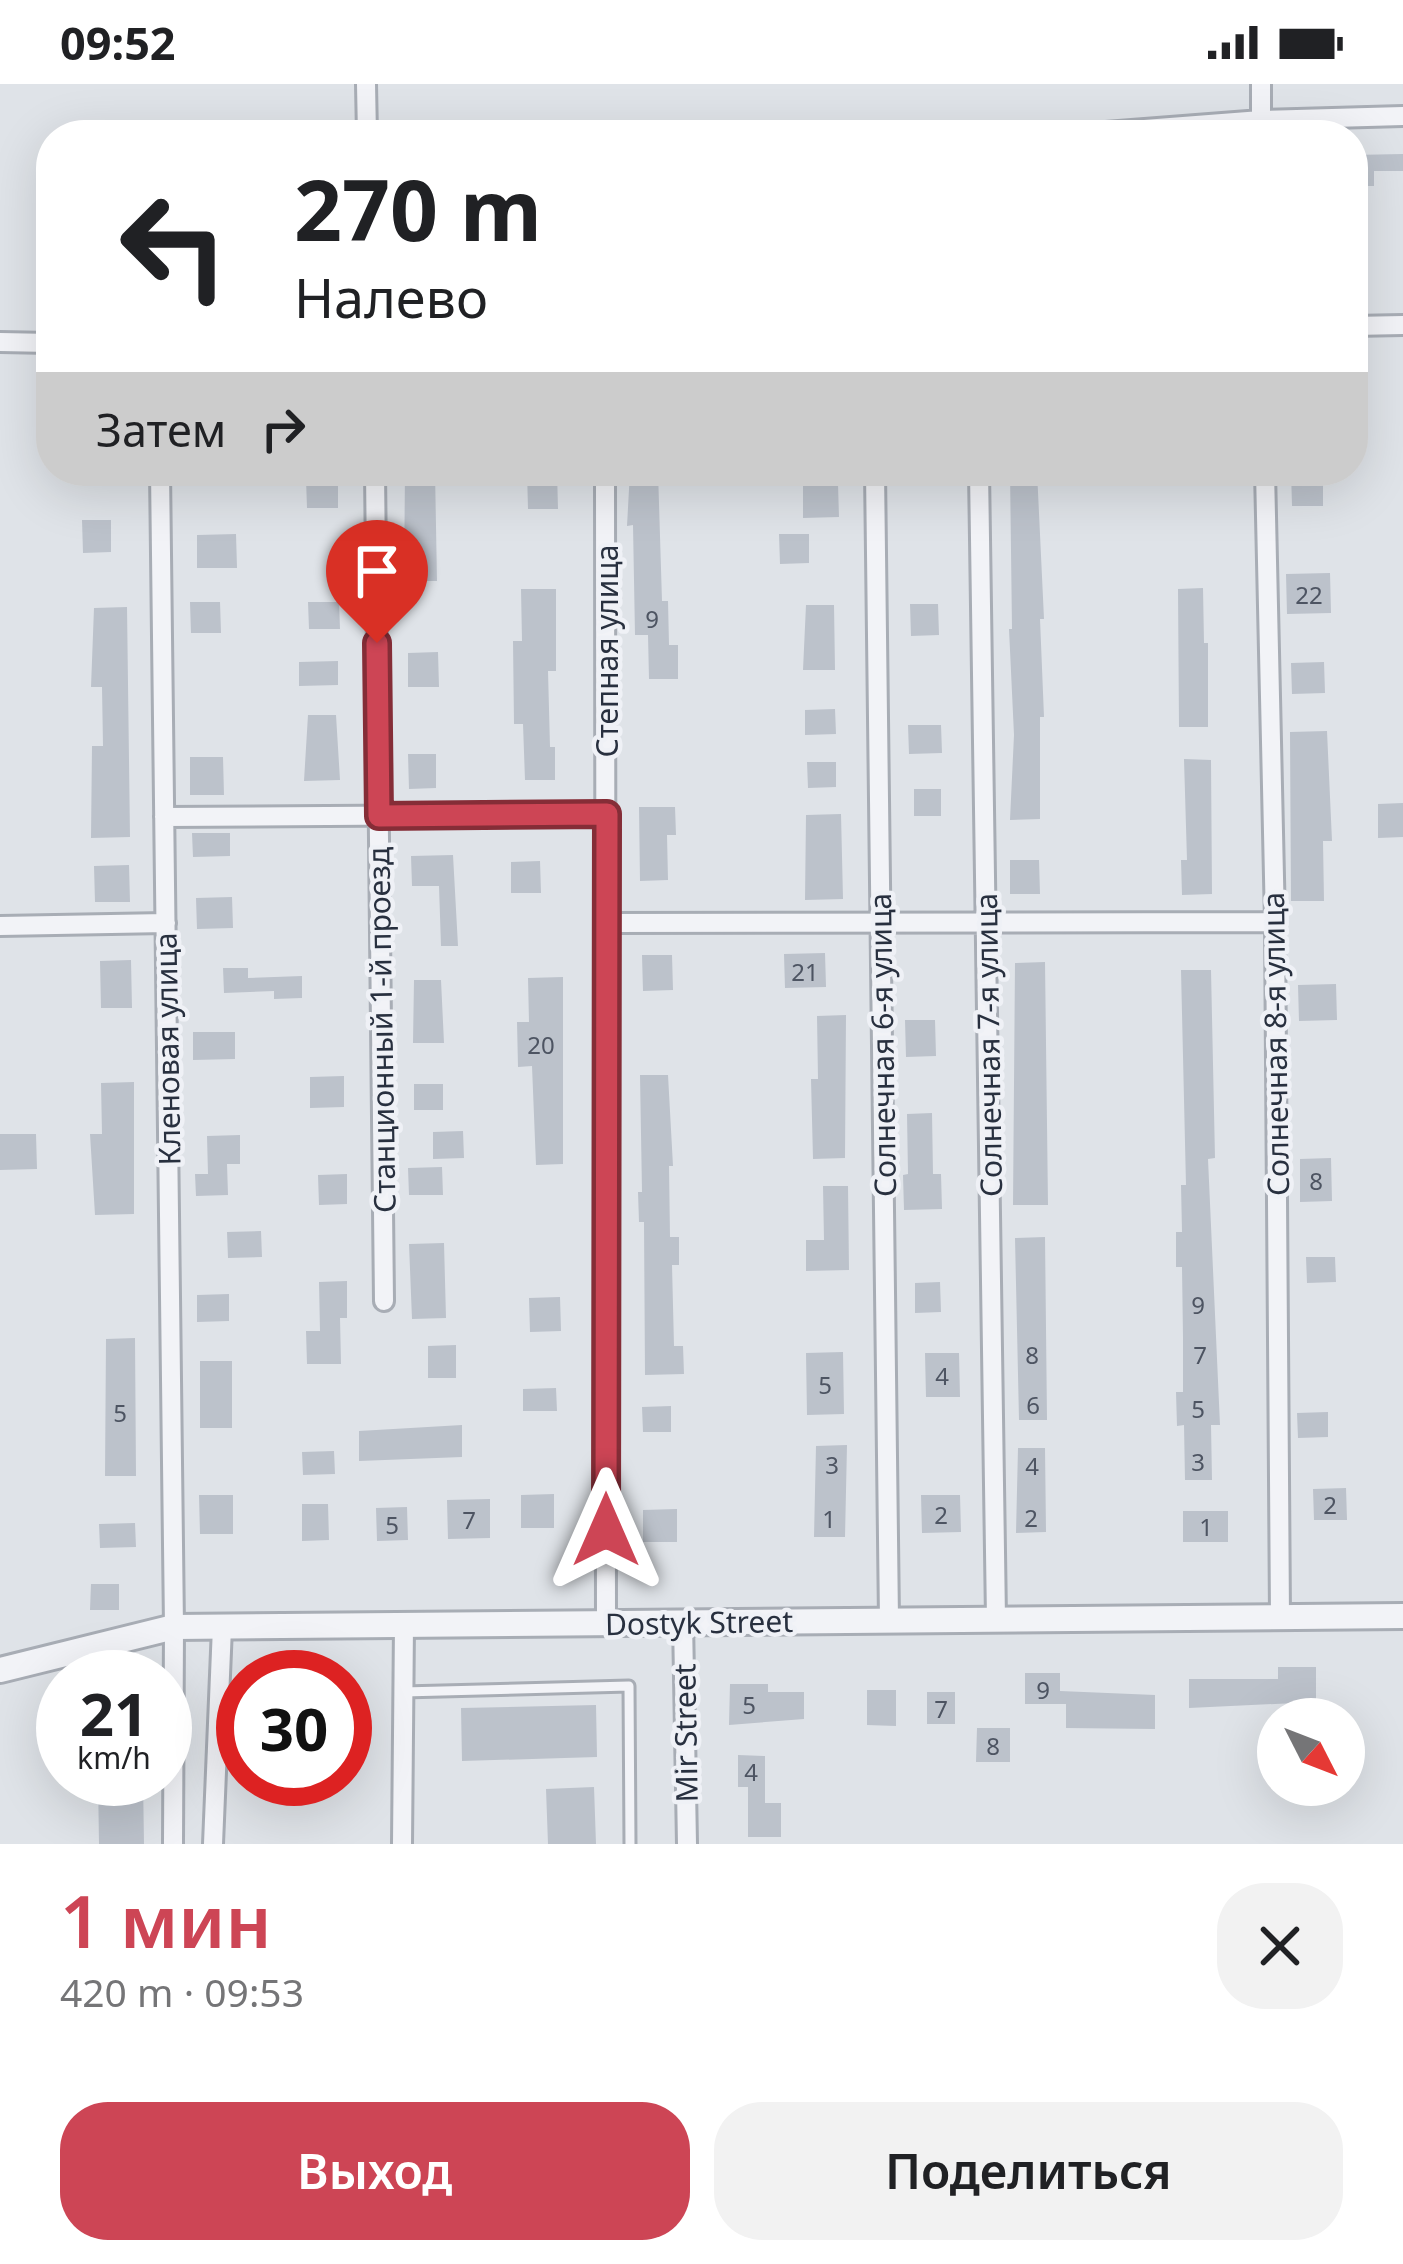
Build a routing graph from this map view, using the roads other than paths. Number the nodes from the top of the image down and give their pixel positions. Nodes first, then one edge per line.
1 (366, 84) edge
2 (1261, 84) edge
3 (1403, 116) edge
4 (367, 120) edge
5 (1262, 120) edge
6 (1352, 120) edge
7 (1403, 325) edge
8 (1368, 326) edge
9 (0, 343) edge
10 (36, 343) edge
11 (160, 486) edge
12 (375, 486) edge
13 (605, 486) edge
14 (875, 486) edge
15 (979, 486) edge
16 (1265, 486) edge
17 (607, 814) junction
18 (379, 816) junction
19 (164, 817) junction
20 (881, 922) junction
21 (987, 922) junction
22 (1274, 922) junction
23 (166, 923) junction
24 (607, 923) junction
25 (0, 926) edge
26 (384, 1300) dead end
27 (1403, 1616) edge
28 (1280, 1617) junction
29 (996, 1619) junction
30 (889, 1620) junction
31 (683, 1622) junction
32 (606, 1624) junction
33 (404, 1625) junction
34 (174, 1627) junction
35 (222, 1627) junction
36 (0, 1670) edge
37 (404, 1692) junction
38 (172, 1844) edge
39 (213, 1844) edge
40 (402, 1844) edge
41 (630, 1844) edge
42 (687, 1844) edge

1 - 4 street
2 - 5 street
3 - 6 street
7 - 8 street
9 - 10 street
11 - 19 street, Кленовая улица
12 - 18 street, Станционный 1-й проезд
13 - 17 street, Степная улица
14 - 20 street, Солнечная 6-я улица
15 - 21 street, Солнечная 7-я улица
16 - 22 street, Солнечная 8-я улица
17 - 18 street
17 - 24 street, Степная улица
18 - 19 street
18 - 26 street, Станционный 1-й проезд
19 - 23 street, Кленовая улица
20 - 21 street
20 - 24 street
20 - 30 street, Солнечная 6-я улица
21 - 22 street
21 - 29 street, Солнечная 7-я улица
22 - 28 street, Солнечная 8-я улица
23 - 25 street
23 - 34 street, Кленовая улица
24 - 32 street, Степная улица
27 - 28 street, Dostyk Street
28 - 29 street, Dostyk Street
29 - 30 street, Dostyk Street
30 - 31 street, Dostyk Street
31 - 32 street, Dostyk Street
31 - 42 street, Mir Street
32 - 33 street, Dostyk Street
33 - 35 street, Dostyk Street
33 - 37 street
34 - 35 street, Dostyk Street
34 - 36 street, Dostyk Street
34 - 38 street, Кленовая улица
35 - 39 street
37 - 40 street
37 - 41 lane

